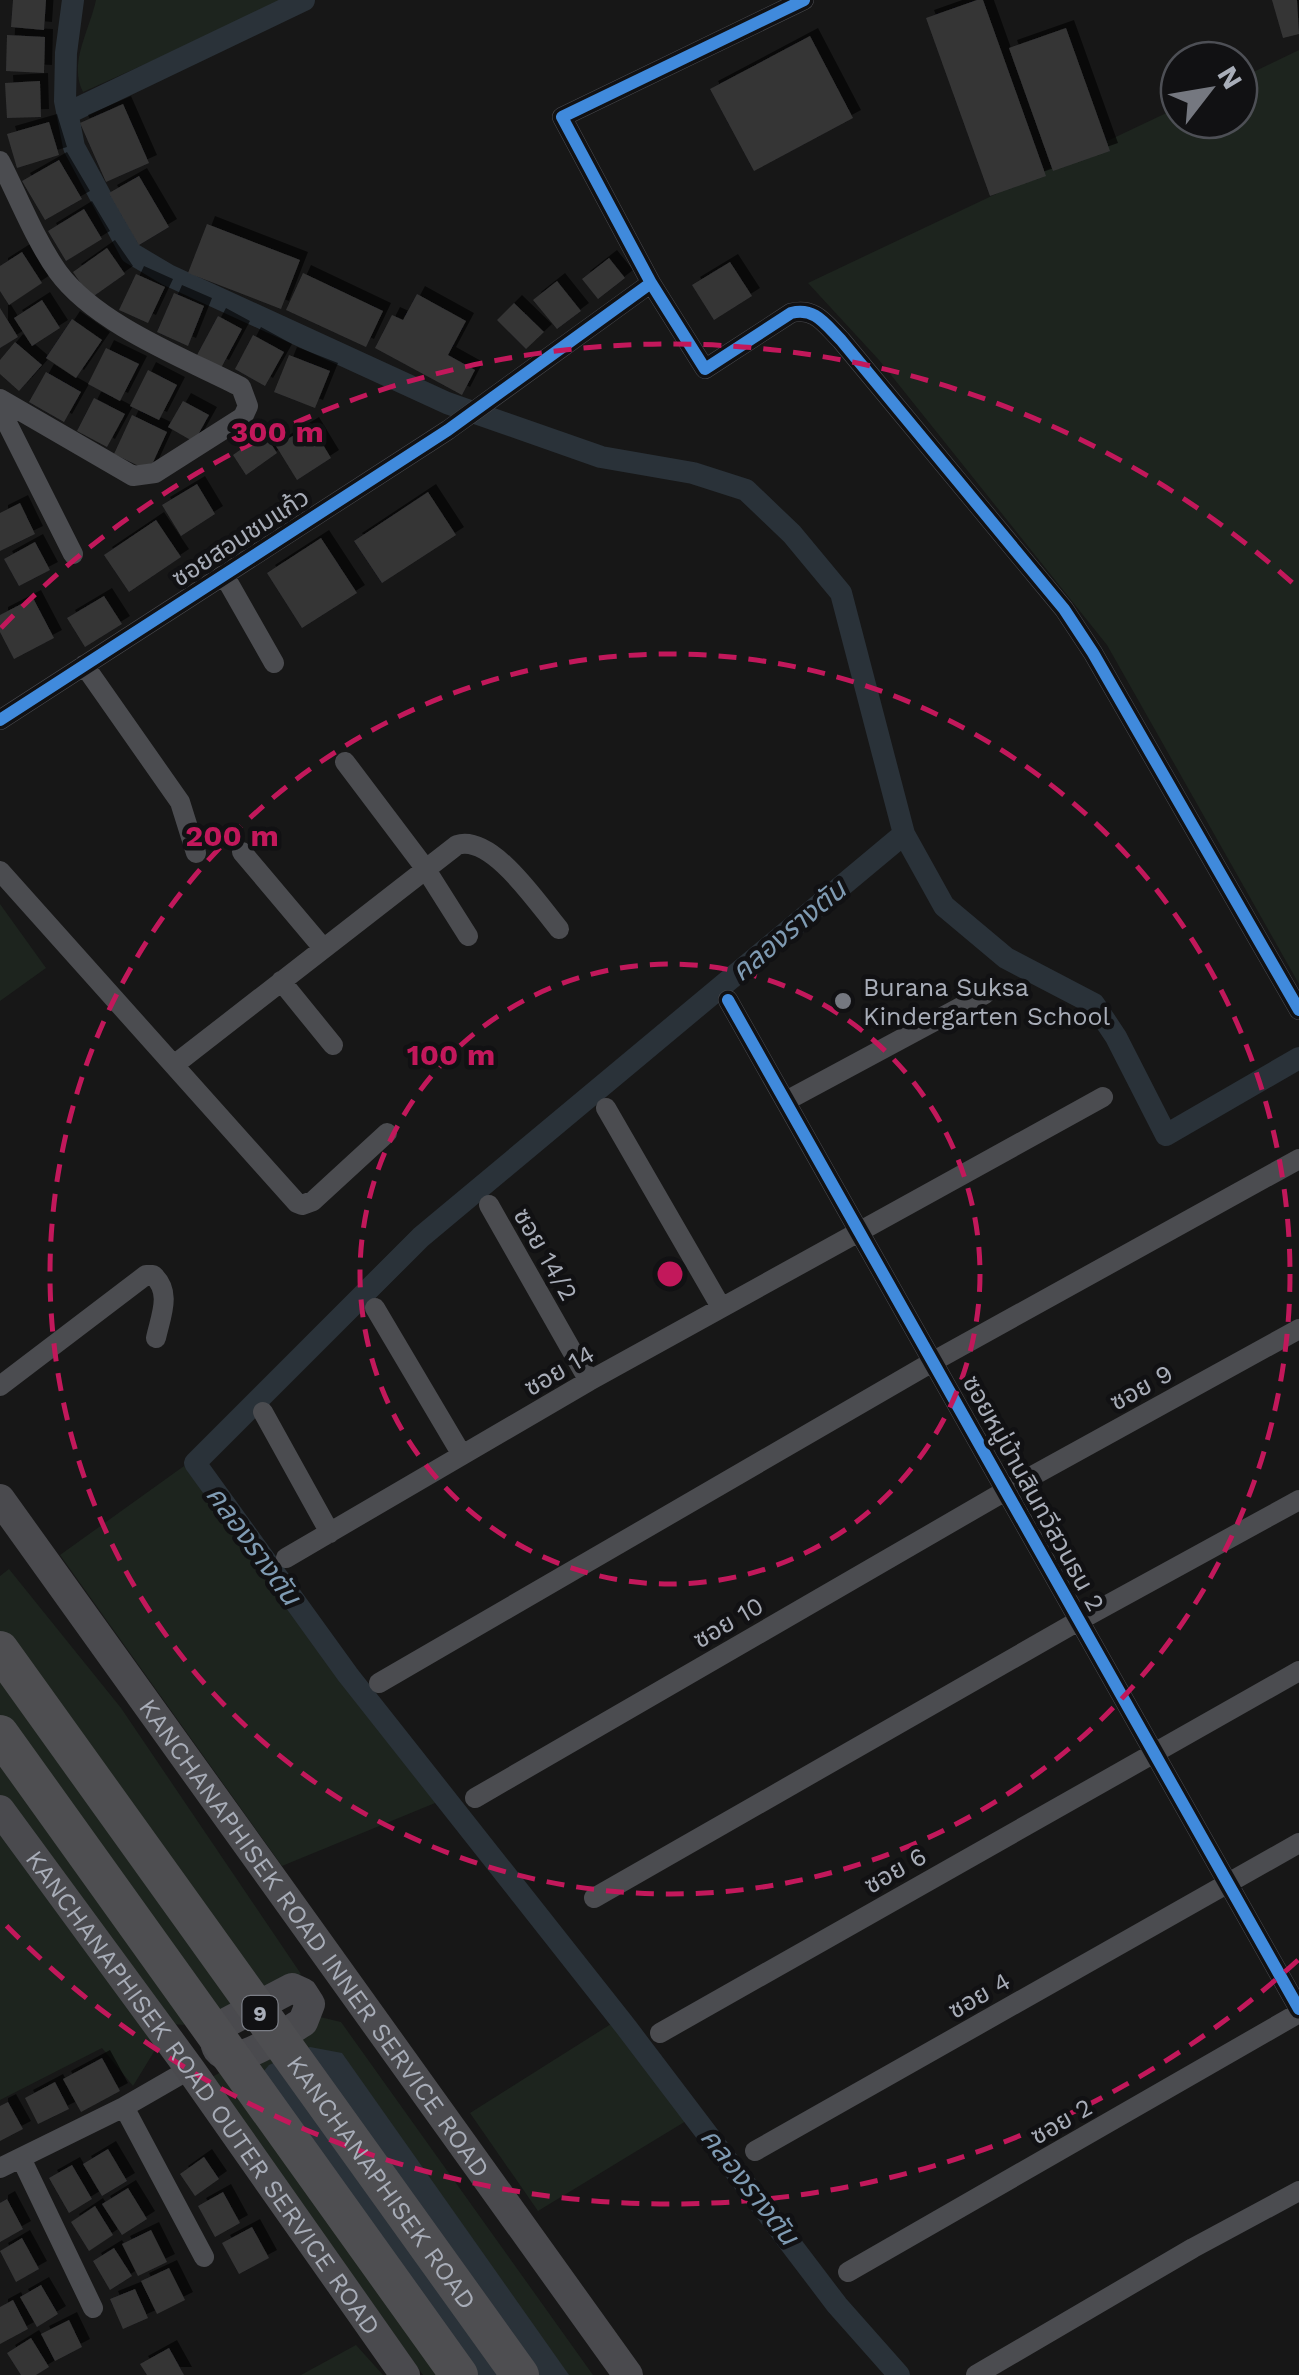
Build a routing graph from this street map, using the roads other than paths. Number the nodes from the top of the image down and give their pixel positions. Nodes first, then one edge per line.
1 (804, 0) edge
2 (0, 161) edge
3 (651, 283) junction
4 (0, 400) edge
5 (0, 409) edge
6 (73, 554) dead end
7 (224, 575) junction
8 (274, 664) dead end
9 (84, 665) junction
10 (0, 720) edge
11 (345, 762) dead end
12 (196, 852) dead end
13 (242, 852) dead end
14 (425, 868) junction
15 (0, 871) edge
16 (560, 929) dead end
17 (468, 936) dead end
18 (323, 948) junction
19 (281, 981) junction
20 (985, 994) dead end
21 (728, 1000) dead end
22 (1299, 1010) edge
23 (333, 1044) dead end
24 (174, 1065) junction
25 (1104, 1097) dead end
26 (786, 1101) junction
27 (606, 1108) dead end
28 (387, 1132) dead end
29 (1299, 1160) edge
30 (489, 1204) dead end
31 (859, 1230) junction
32 (375, 1308) dead end
33 (721, 1308) junction
34 (1299, 1329) edge
35 (156, 1338) dead end
36 (934, 1361) junction
37 (589, 1381) junction
38 (0, 1386) edge
39 (264, 1412) dead end
40 (462, 1455) junction
41 (1007, 1490) junction
42 (1299, 1500) edge
43 (5, 1519) edge
44 (330, 1533) junction
45 (286, 1558) dead end
46 (1080, 1620) junction
47 (0, 1650) edge
48 (1299, 1671) edge
49 (379, 1683) dead end
50 (0, 1734) edge
51 (1155, 1751) junction
52 (474, 1798) dead end
53 (0, 1810) edge
54 (1299, 1842) edge
55 (1228, 1882) junction
56 (594, 1898) dead end
57 (345, 1980) junction
58 (1299, 2011) edge
59 (660, 2033) dead end
60 (190, 2069) junction
61 (124, 2107) junction
62 (754, 2152) dead end
63 (20, 2158) junction
64 (0, 2168) edge
65 (1299, 2191) edge
66 (204, 2258) dead end
67 (848, 2272) dead end
68 (93, 2308) dead end
69 (405, 2375) edge
70 (459, 2375) edge
71 (520, 2375) edge
72 (628, 2375) edge
73 (976, 2375) edge

1 - 3 street
2 - 4 street
3 - 7 street, ซอยสอนชมแก้ว
3 - 22 street
5 - 6 street
7 - 8 street
7 - 9 street, ซอยสอนชมแก้ว
9 - 10 street, ซอยสอนชมแก้ว
9 - 12 street
11 - 14 street
13 - 18 street
14 - 16 street
14 - 17 street
14 - 18 street
15 - 24 street
18 - 19 street
19 - 23 street
19 - 24 street
20 - 26 street
21 - 26 street, ซอยหมู่บ้านสินทวีสวนธน 2
24 - 28 street
25 - 31 street, ซอย 14
26 - 31 street, ซอยหมู่บ้านสินทวีสวนธน 2
27 - 33 street
29 - 36 street
30 - 37 street, ซอย 14/2
31 - 33 street, ซอย 14
31 - 36 street, ซอยหมู่บ้านสินทวีสวนธน 2
32 - 40 street
33 - 37 street, ซอย 14
34 - 41 street, ซอย 9
35 - 38 street
36 - 41 street, ซอยหมู่บ้านสินทวีสวนธน 2
36 - 49 street
37 - 40 street, ซอย 14
39 - 44 street
40 - 44 street, ซอย 14
41 - 46 street, ซอยหมู่บ้านสินทวีสวนธน 2
41 - 52 street, ซอย 10
42 - 46 street
43 - 57 main road, KANCHANAPHISEK ROAD INNER SERVICE ROAD
44 - 45 street, ซอย 14
46 - 51 street, ซอยหมู่บ้านสินทวีสวนธน 2
46 - 56 street
47 - 71 highway, KANCHANAPHISEK ROAD / 9, bridge
48 - 51 street, ซอย 6
50 - 70 highway, KANCHANAPHISEK ROAD / 9, bridge
51 - 55 street, ซอยหมู่บ้านสินทวีสวนธน 2
51 - 59 street, ซอย 6
53 - 60 main road, KANCHANAPHISEK ROAD OUTER SERVICE ROAD
54 - 55 street, ซอย 4
55 - 58 street, ซอยหมู่บ้านสินทวีสวนธน 2
55 - 62 street, ซอย 4
57 - 60 main road
57 - 72 main road, KANCHANAPHISEK ROAD INNER SERVICE ROAD
58 - 67 street, ซอย 2
60 - 61 street
60 - 69 main road, KANCHANAPHISEK ROAD OUTER SERVICE ROAD
61 - 63 street
61 - 66 street
63 - 64 street
63 - 68 street
65 - 73 street

